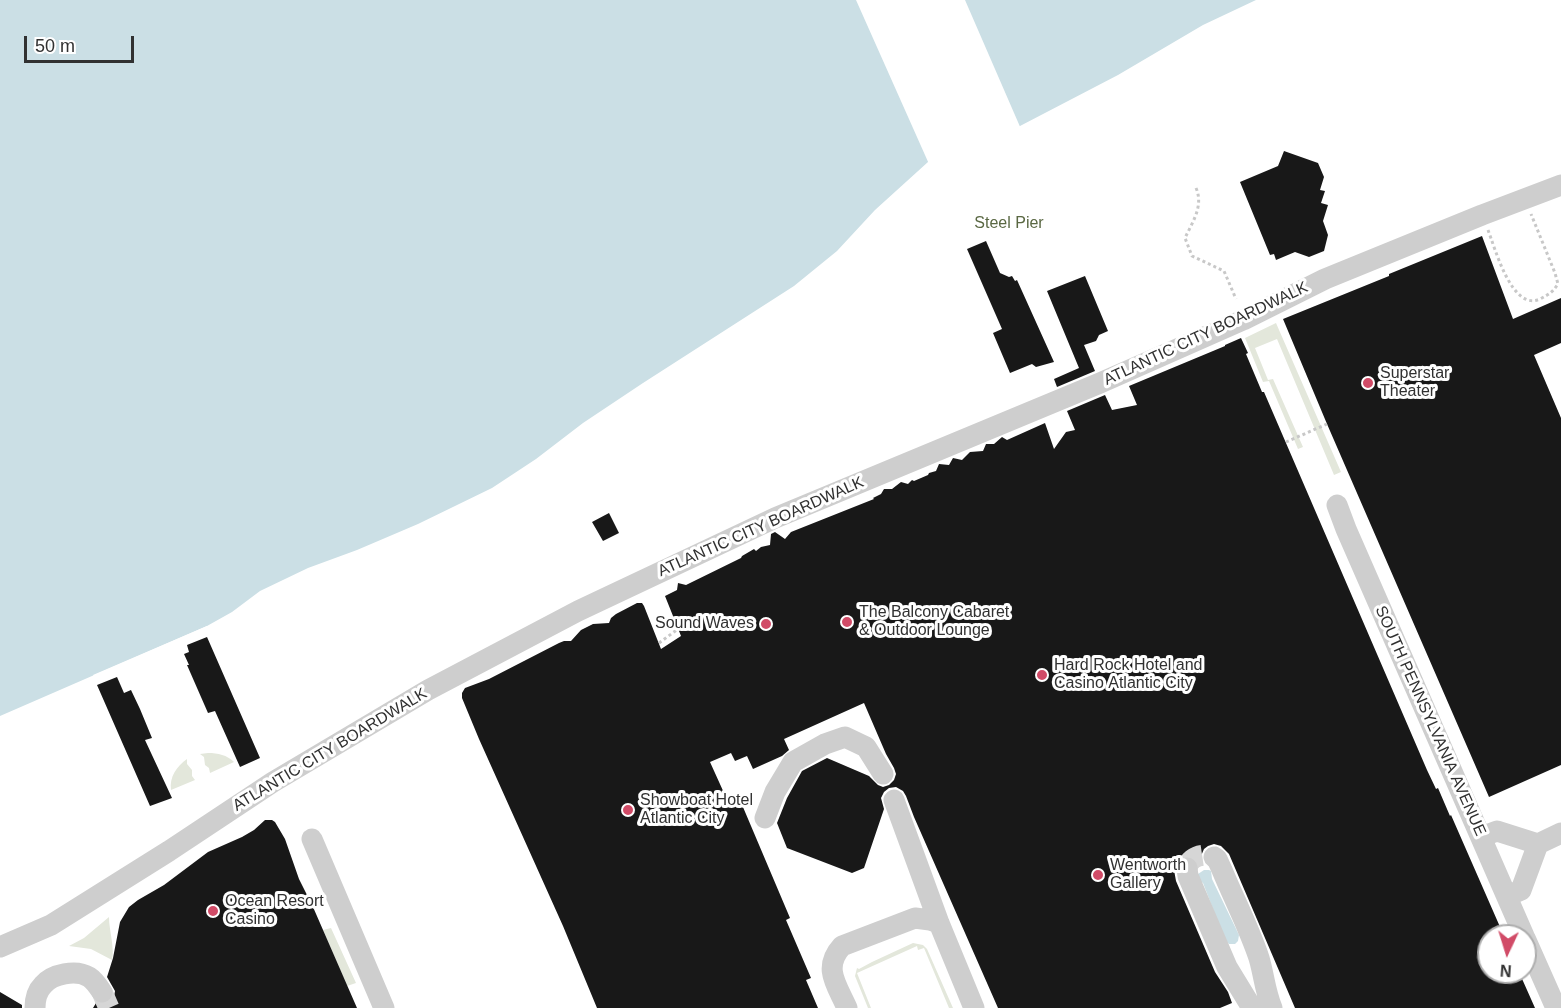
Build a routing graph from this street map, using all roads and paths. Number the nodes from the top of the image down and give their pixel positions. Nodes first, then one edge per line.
1 (1561, 185) edge
2 (1196, 188) dead end
3 (1525, 199) junction
4 (1482, 215) junction
5 (1236, 299) dead end
6 (1327, 424) dead end
7 (1286, 442) dead end
8 (1336, 505) dead end
9 (678, 629) dead end
10 (659, 643) dead end
11 (883, 774) dead end
12 (894, 800) dead end
13 (765, 818) dead end
14 (1561, 833) edge
15 (1481, 837) junction
16 (312, 839) dead end
17 (1538, 844) junction
18 (1214, 857) dead end
19 (1187, 868) dead end
20 (1507, 896) junction
21 (939, 923) junction
22 (1519, 924) edge
23 (0, 947) edge
24 (1537, 964) edge
25 (1264, 976) junction
26 (1239, 988) junction
27 (102, 992) tunnel mouth
28 (35, 1008) edge
29 (384, 1008) edge
30 (846, 1008) edge
31 (974, 1008) edge
32 (1251, 1008) edge
33 (1272, 1008) edge
34 (1556, 1008) edge

1 - 3 street, ATLANTIC CITY BOARDWALK
2 - 5 path
3 - 4 street, ATLANTIC CITY BOARDWALK
3 - 4 path
4 - 23 street, ATLANTIC CITY BOARDWALK
6 - 7 path
8 - 15 street, SOUTH PENNSYLVANIA AVENUE
9 - 10 path
11 - 13 street
12 - 21 street
14 - 17 street
15 - 17 street
15 - 20 street, SOUTH PENNSYLVANIA AVENUE
16 - 29 street
17 - 20 street
18 - 25 street
19 - 26 street
20 - 22 street, SOUTH PENNSYLVANIA AVENUE
21 - 30 street
21 - 31 street
24 - 34 street, SOUTH PENNSYLVANIA AVENUE
25 - 26 street
25 - 33 street
26 - 32 street
27 - 28 street

